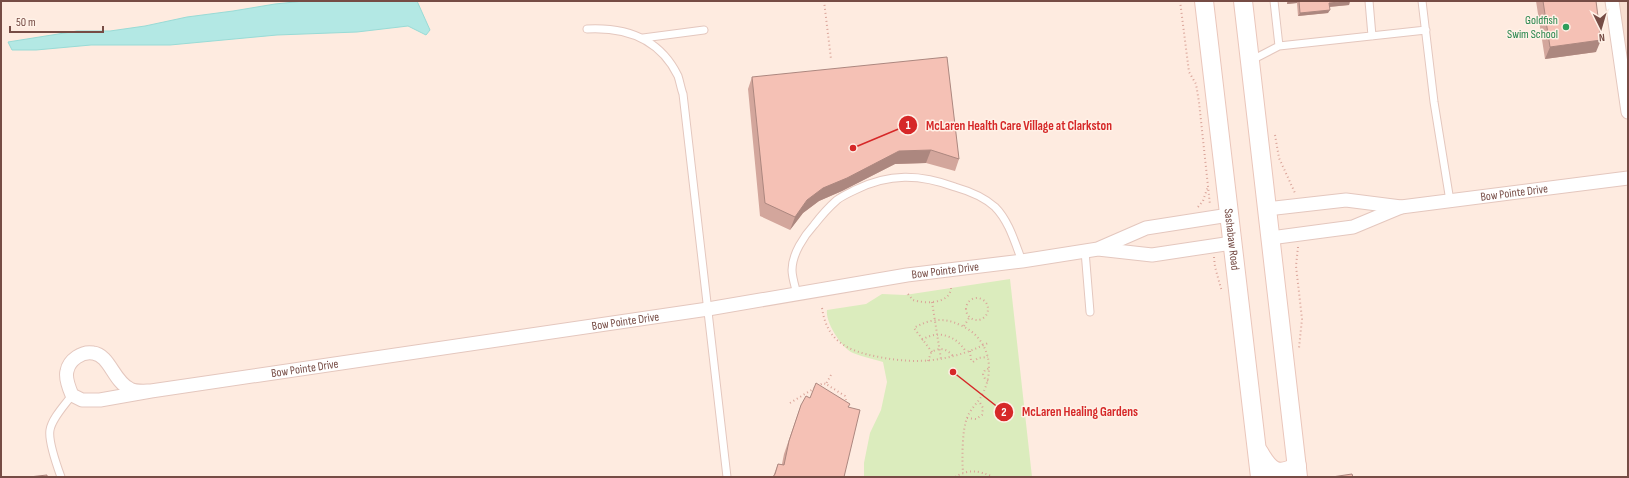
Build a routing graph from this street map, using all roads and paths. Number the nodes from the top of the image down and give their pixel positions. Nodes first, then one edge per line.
1 (824, 1) edge
2 (1204, 1) edge
3 (1243, 1) edge
4 (1274, 1) edge
5 (1369, 1) edge
6 (1422, 1) edge
7 (1612, 1) edge
8 (587, 29) dead end
9 (704, 30) dead end
10 (1426, 30) junction
11 (1372, 36) junction
12 (643, 38) junction
13 (1279, 46) junction
14 (831, 59) dead end
15 (1250, 61) junction
16 (1628, 112) edge
17 (1628, 178) edge
18 (1450, 201) junction
19 (1400, 207) junction
20 (1267, 209) junction
21 (1229, 216) junction
22 (1270, 238) junction
23 (1232, 243) junction
24 (1098, 249) junction
25 (1085, 251) junction
26 (1022, 261) junction
27 (951, 288) dead end
28 (797, 294) junction
29 (908, 294) dead end
30 (932, 302) junction
31 (822, 308) dead end
32 (708, 309) junction
33 (1090, 312) dead end
34 (969, 318) junction
35 (934, 320) junction
36 (964, 326) junction
37 (937, 334) junction
38 (922, 340) junction
39 (988, 343) dead end
40 (983, 346) junction
41 (939, 349) junction
42 (970, 351) junction
43 (932, 352) junction
44 (966, 352) junction
45 (953, 356) junction
46 (988, 357) junction
47 (940, 359) junction
48 (928, 361) junction
49 (990, 368) junction
50 (831, 376) dead end
51 (988, 381) junction
52 (826, 384) junction
53 (151, 391) junction
54 (72, 395) junction
55 (978, 401) junction
56 (790, 403) dead end
57 (849, 410) edge
58 (966, 418) junction
59 (1256, 448) junction
60 (1298, 472) edge
61 (963, 473) junction
62 (61, 477) edge
63 (727, 477) edge
64 (955, 477) edge
65 (993, 477) edge
66 (1260, 477) edge

1 - 14 path
2 - 21 main road, Sashabaw Road
3 - 15 main road
4 - 13 lane
5 - 11 lane
6 - 10 lane
7 - 16 street
8 - 12 lane
9 - 12 lane
10 - 11 lane
10 - 18 lane
11 - 13 lane
12 - 32 lane
13 - 15 lane
15 - 20 main road
17 - 18 street, Bow Pointe Drive
18 - 19 street, Bow Pointe Drive
19 - 20 street, Bow Pointe Drive
19 - 22 street, Bow Pointe Drive
20 - 22 main road
21 - 23 main road, Sashabaw Road
21 - 24 street, Bow Pointe Drive
22 - 60 main road
23 - 24 street, Bow Pointe Drive
23 - 59 main road, Sashabaw Road
24 - 25 street, Bow Pointe Drive
25 - 26 street, Bow Pointe Drive
25 - 33 lane
26 - 28 street, Bow Pointe Drive
26 - 28 lane
27 - 30 path
28 - 32 street, Bow Pointe Drive
29 - 30 path
30 - 35 path
31 - 48 path
32 - 53 street, Bow Pointe Drive
32 - 63 lane
34 - 34 path
34 - 36 path
35 - 36 path
35 - 37 path
35 - 38 path
36 - 40 path
37 - 38 path
37 - 41 path
37 - 44 path
38 - 43 path
39 - 40 path
40 - 42 path
40 - 46 path
41 - 43 path
41 - 45 path
41 - 47 path
42 - 44 path
42 - 46 path
43 - 48 path
44 - 45 path
45 - 47 path
46 - 49 path
47 - 48 path
49 - 51 path
49 - 51 path
50 - 52 path
51 - 55 path
52 - 56 path
52 - 57 path
53 - 54 street, Bow Pointe Drive
53 - 54 street, Bow Pointe Drive
54 - 62 lane
55 - 58 path
55 - 58 path
58 - 61 path
59 - 60 main road
59 - 66 main road, Sashabaw Road
61 - 64 path
61 - 65 path

